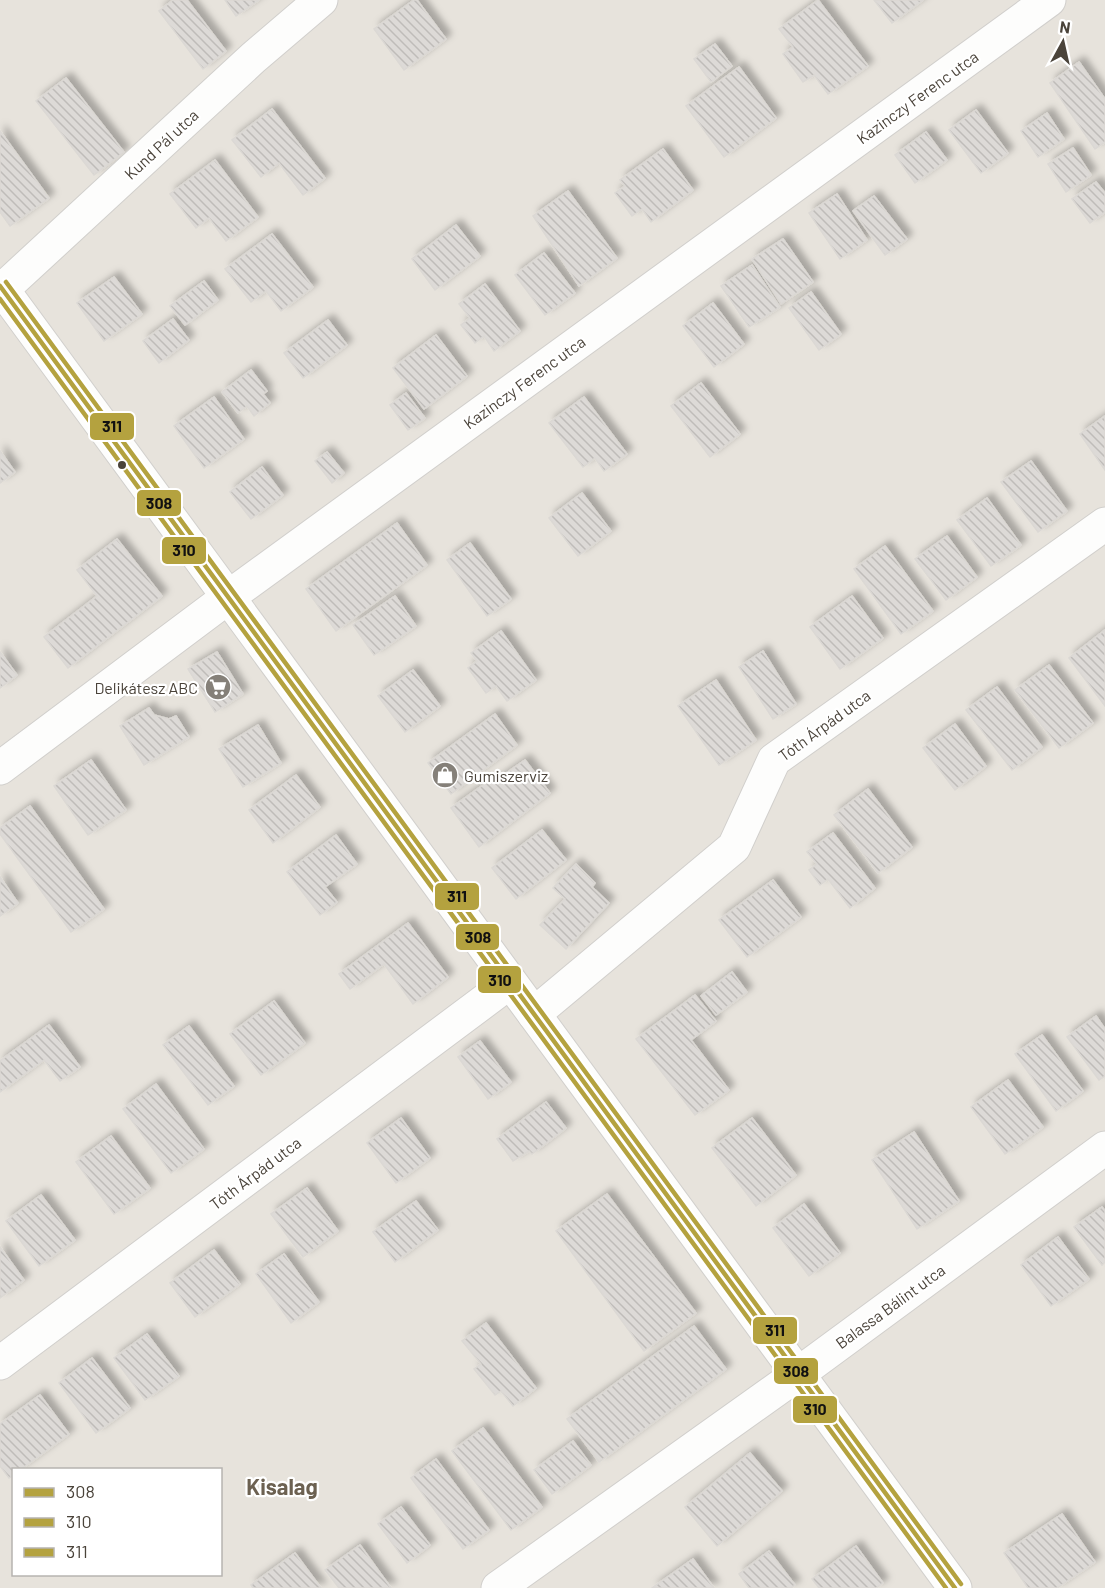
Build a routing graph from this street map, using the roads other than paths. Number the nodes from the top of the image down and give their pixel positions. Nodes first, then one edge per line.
1 (321, 0) edge
2 (1049, 0) edge
3 (1, 288) edge
4 (1105, 524) edge
5 (227, 598) junction
6 (0, 768) edge
7 (510, 982) junction
8 (534, 1014) junction
9 (1105, 1148) edge
10 (0, 1363) edge
11 (798, 1374) junction
12 (498, 1588) edge
13 (955, 1588) edge

1 - 3 street, Kund Pál utca
2 - 5 street, Kazinczy Ferenc utca
3 - 5 street
4 - 8 street, Tóth Árpád utca
5 - 6 street, Kazinczy Ferenc utca
5 - 7 street
7 - 8 street
7 - 10 street, Tóth Árpád utca
8 - 11 street
9 - 11 street, Balassa Bálint utca
11 - 12 street, Balassa Bálint utca
11 - 13 street

